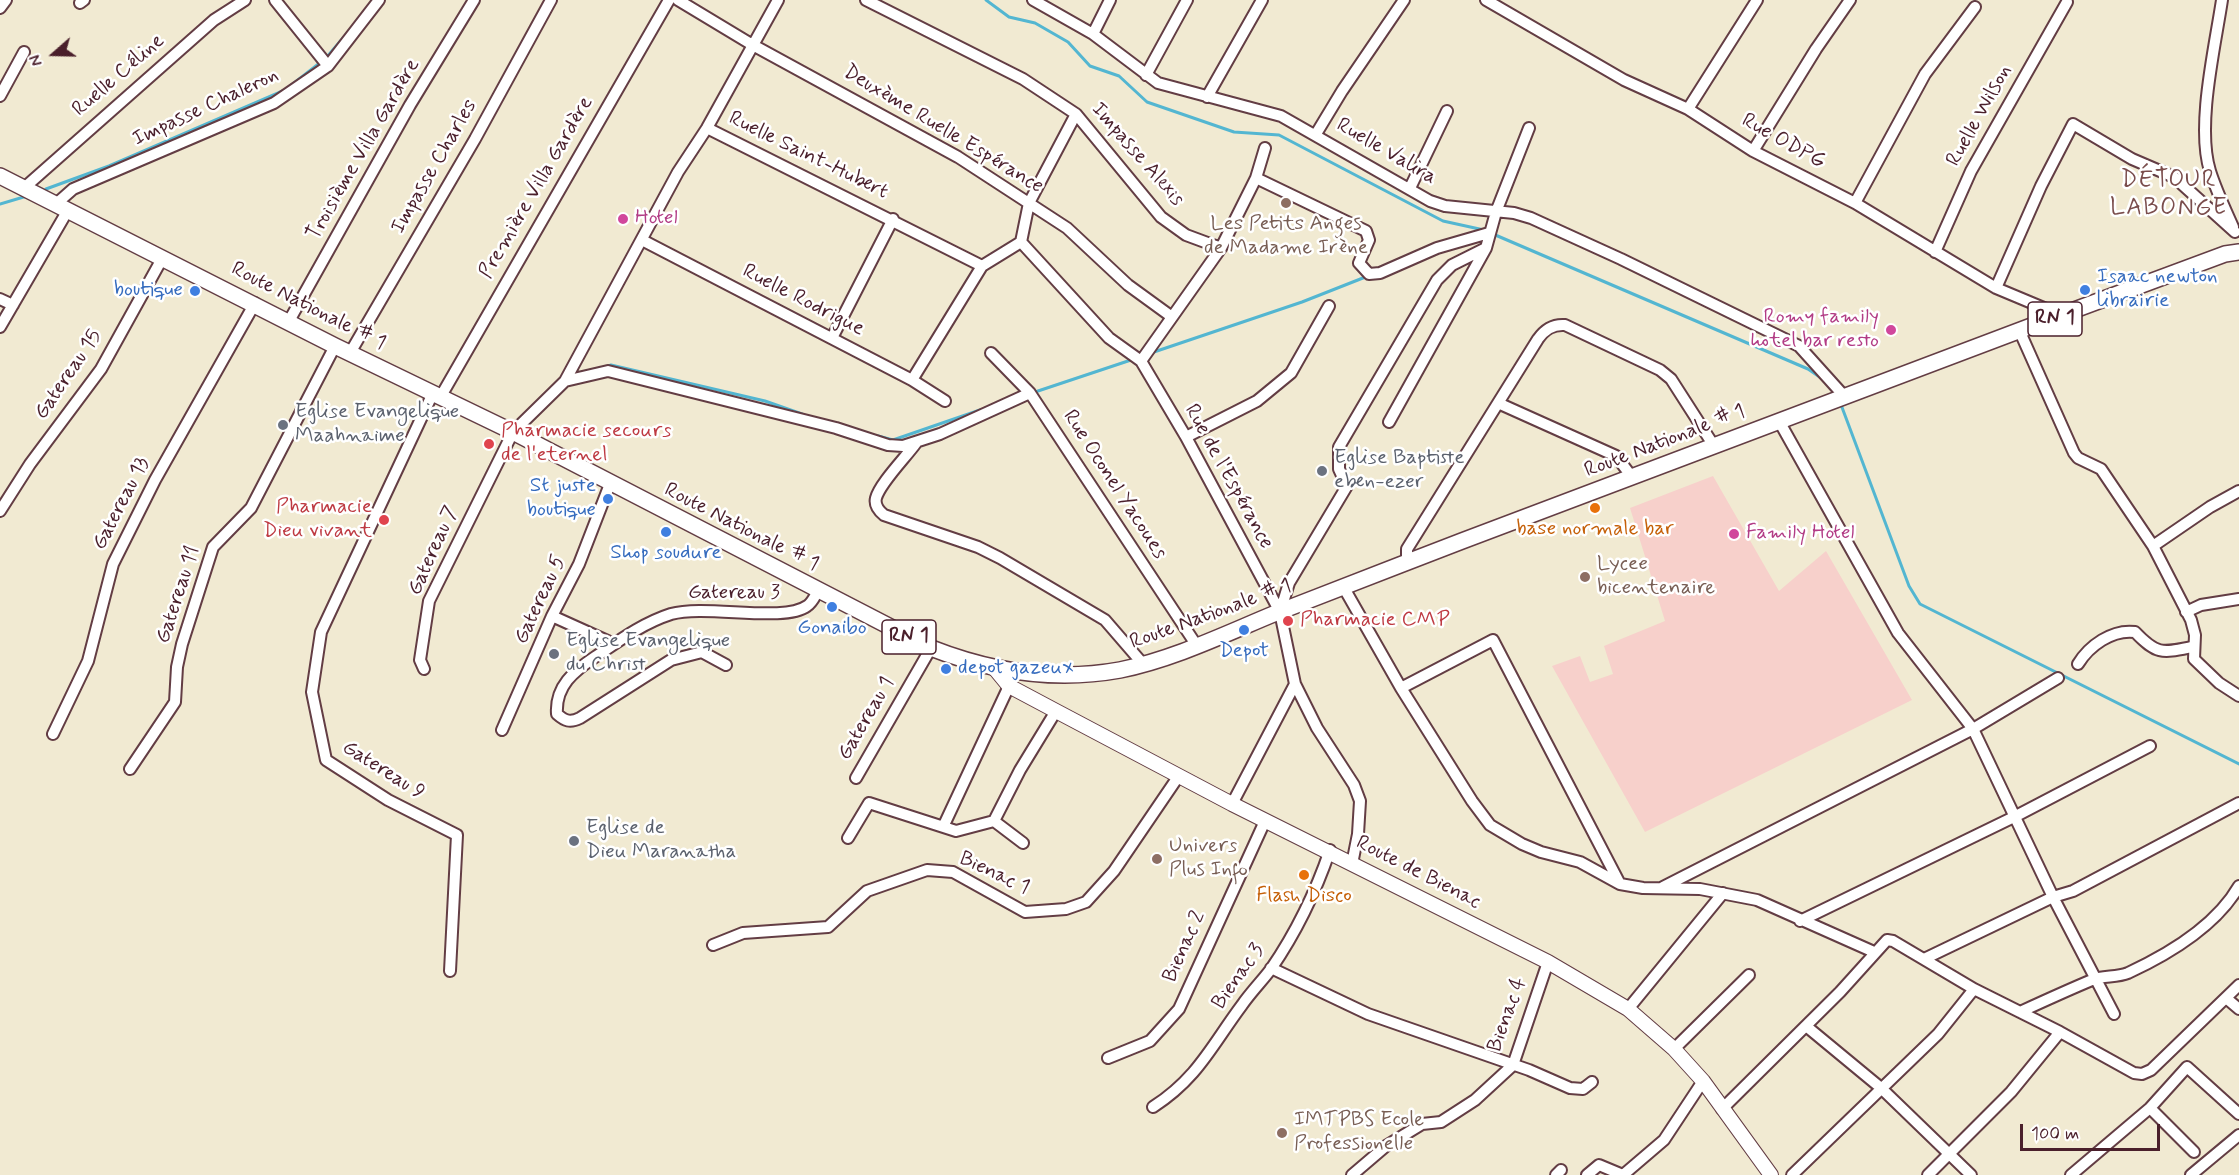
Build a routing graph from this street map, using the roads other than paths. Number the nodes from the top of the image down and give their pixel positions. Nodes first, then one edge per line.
1 (6, 0) edge
2 (245, 0) edge
3 (275, 0) edge
4 (379, 0) edge
5 (474, 0) edge
6 (551, 0) edge
7 (669, 0) edge
8 (678, 0) edge
9 (778, 0) edge
10 (866, 0) edge
11 (1033, 0) edge
12 (1110, 0) edge
13 (1187, 0) edge
14 (1262, 0) edge
15 (1404, 0) edge
16 (1486, 0) edge
17 (1756, 0) edge
18 (1850, 0) edge
19 (2222, 0) edge
20 (2067, 2) dead end
21 (1975, 7) dead end
22 (0, 8) edge
23 (1093, 33) junction
24 (751, 44) junction
25 (24, 52) dead end
26 (328, 66) junction
27 (1146, 75) junction
28 (0, 96) edge
29 (1207, 97) junction
30 (1688, 109) junction
31 (1447, 111) dead end
32 (1076, 114) junction
33 (706, 128) junction
34 (1529, 128) dead end
35 (1316, 134) junction
36 (1265, 148) dead end
37 (1753, 151) junction
38 (0, 176) edge
39 (1256, 178) junction
40 (24, 188) junction
41 (1410, 188) junction
42 (1029, 203) junction
43 (1855, 203) junction
44 (62, 207) junction
45 (1496, 212) junction
46 (893, 219) junction
47 (1489, 232) junction
48 (2237, 235) edge
49 (642, 240) junction
50 (1021, 242) junction
51 (1221, 248) junction
52 (1486, 248) junction
53 (1935, 252) junction
54 (2239, 252) edge
55 (163, 257) junction
56 (982, 266) junction
57 (1996, 288) junction
58 (0, 298) edge
59 (255, 303) junction
60 (13, 305) junction
61 (1329, 306) dead end
62 (2063, 316) junction
63 (1172, 317) junction
64 (289, 321) junction
65 (0, 327) edge
66 (2020, 332) junction
67 (832, 338) junction
68 (343, 350) junction
69 (991, 352) dead end
70 (1141, 361) junction
71 (912, 380) junction
72 (565, 381) junction
73 (1030, 393) junction
74 (437, 394) junction
75 (1845, 397) junction
76 (945, 401) dead end
77 (1498, 404) junction
78 (1779, 421) junction
79 (1389, 422) dead end
80 (1186, 437) junction
81 (507, 443) junction
82 (916, 443) junction
83 (1714, 446) junction
84 (1632, 477) junction
85 (610, 484) junction
86 (2239, 491) edge
87 (0, 511) edge
88 (2153, 546) junction
89 (1407, 562) junction
90 (1344, 588) junction
91 (818, 591) junction
92 (2239, 599) edge
93 (1280, 612) junction
94 (2186, 612) junction
95 (552, 616) junction
96 (614, 644) junction
97 (1197, 646) junction
98 (2193, 647) junction
99 (931, 648) junction
100 (1143, 664) junction
101 (2078, 664) dead end
102 (726, 665) dead end
103 (424, 669) dead end
104 (995, 669) junction
105 (2058, 678) dead end
106 (1294, 684) junction
107 (1009, 686) junction
108 (1401, 688) junction
109 (2239, 696) edge
110 (1056, 711) junction
111 (1973, 729) junction
112 (502, 730) dead end
113 (53, 734) dead end
114 (2150, 746) dead end
115 (130, 769) dead end
116 (1178, 777) junction
117 (856, 778) dead end
118 (2239, 802) edge
119 (1232, 804) junction
120 (2016, 816) junction
121 (994, 821) junction
122 (1265, 821) junction
123 (944, 825) junction
124 (848, 838) dead end
125 (1023, 843) dead end
126 (1330, 850) junction
127 (1352, 864) junction
128 (1620, 884) junction
129 (2239, 886) edge
130 (1660, 889) junction
131 (1723, 893) junction
132 (2053, 897) junction
133 (1800, 921) junction
134 (712, 945) dead end
135 (1874, 952) junction
136 (1924, 959) junction
137 (1548, 962) junction
138 (1271, 969) junction
139 (450, 971) dead end
140 (1749, 975) dead end
141 (2095, 978) junction
142 (2239, 985) edge
143 (1974, 989) junction
144 (2226, 998) junction
145 (1628, 1009) junction
146 (2239, 1009) edge
147 (2020, 1012) junction
148 (2114, 1014) dead end
149 (1806, 1026) junction
150 (2060, 1032) junction
151 (1674, 1049) junction
152 (1108, 1058) dead end
153 (1513, 1065) junction
154 (1703, 1081) junction
155 (1592, 1082) dead end
156 (1881, 1088) junction
157 (1153, 1107) dead end
158 (2150, 1108) junction
159 (1722, 1109) junction
160 (2239, 1114) edge
161 (2239, 1135) edge
162 (1950, 1152) junction
163 (2194, 1152) dead end
164 (1352, 1175) edge
165 (1587, 1175) edge
166 (1623, 1175) edge
167 (1771, 1175) edge
168 (1792, 1175) edge
169 (1928, 1175) edge
170 (1971, 1175) edge
171 (2071, 1175) edge
172 (2191, 1175) edge

1 - 22 street
2 - 40 street, Ruelle Céline
3 - 26 street
4 - 26 street, Impasse Chaleron
5 - 64 street, Troisième Villa Gardère
6 - 68 street, Impasse Charles
7 - 74 street, Première Villa Gardère
8 - 24 street, Deuxème Ruelle Espérance
9 - 24 street
10 - 32 street, Impasse Alexis
11 - 23 street, Ruelle Valira
12 - 23 street
13 - 27 street
14 - 29 street
15 - 35 street
16 - 30 street, Rue ODPG
17 - 30 street
18 - 37 street
19 - 48 street
20 - 53 street, Ruelle Wilson
21 - 43 street
23 - 27 street, Ruelle Valira
24 - 33 street
24 - 42 street, Deuxème Ruelle Espérance
25 - 28 street
26 - 44 street, Impasse Chaleron
27 - 29 street, Ruelle Valira
29 - 35 street, Ruelle Valira
30 - 37 street, Rue ODPG
31 - 41 street
32 - 42 street
32 - 51 street, Impasse Alexis
33 - 46 street, Ruelle Saint-Hubert
33 - 49 street
34 - 45 street
35 - 41 street, Ruelle Valira
36 - 39 street
37 - 43 street, Rue ODPG
38 - 40 main road, Route Nationale # 1 / RN 1
39 - 47 street
39 - 51 street
40 - 44 main road, Route Nationale # 1 / RN 1
41 - 45 street, Ruelle Valira
42 - 50 street
42 - 63 street, Deuxème Ruelle Espérance
43 - 53 street, Rue ODPG
44 - 55 main road, Route Nationale # 1 / RN 1
44 - 60 street
45 - 47 street
45 - 75 street, Ruelle Valira
46 - 56 street, Ruelle Saint-Hubert
46 - 67 street
47 - 52 street
48 - 57 street
49 - 67 street, Ruelle Rodrigue
49 - 72 street
50 - 56 street
50 - 70 street
51 - 63 street
52 - 79 street
52 - 93 street
53 - 57 street, Rue ODPG
54 - 62 main road, Route Nationale # 1 / RN 1
55 - 59 main road, Route Nationale # 1 / RN 1
55 - 87 street, Gatereau 15
56 - 71 street
57 - 62 street, Rue ODPG
58 - 60 street
59 - 64 main road, Route Nationale # 1 / RN 1
59 - 113 street, Gatereau 13
60 - 65 street
61 - 80 street
62 - 66 main road, Route Nationale # 1 / RN 1
63 - 70 street
64 - 68 main road, Route Nationale # 1 / RN 1
66 - 75 main road, Route Nationale # 1 / RN 1
66 - 88 street
67 - 71 street, Ruelle Rodrigue
68 - 74 main road, Route Nationale # 1 / RN 1
68 - 115 street, Gatereau 11
69 - 73 street, Rue Oconel Yacoues
70 - 80 street, Rue de l'Espérance
71 - 76 street, Ruelle Rodrigue
72 - 81 street, Gatereau 7
72 - 82 street
73 - 82 street
73 - 97 street, Rue Oconel Yacoues
74 - 81 main road, Route Nationale # 1 / RN 1
74 - 139 street, Gatereau 9
75 - 78 main road, Route Nationale # 1 / RN 1
77 - 83 street
77 - 84 street
77 - 89 street
78 - 83 main road, Route Nationale # 1 / RN 1
78 - 111 street
80 - 93 street, Rue de l'Espérance
81 - 85 main road, Route Nationale # 1 / RN 1
81 - 103 street, Gatereau 7
82 - 100 street
83 - 84 main road, Route Nationale # 1 / RN 1
84 - 89 main road, Route Nationale # 1 / RN 1
85 - 91 main road, Route Nationale # 1 / RN 1
85 - 95 street, Gatereau 5
86 - 88 street
88 - 94 street
89 - 90 main road, Route Nationale # 1 / RN 1
90 - 93 main road, Route Nationale # 1 / RN 1
90 - 108 street
91 - 96 street, Gatereau 3
91 - 99 main road, Route Nationale # 1 / RN 1
92 - 94 street
93 - 97 main road, Route Nationale # 1 / RN 1
93 - 106 street
94 - 98 street
95 - 96 street
95 - 112 street, Gatereau 5
96 - 102 street, Gatereau 3
97 - 100 main road, Route Nationale # 1 / RN 1
98 - 101 street
98 - 109 street
99 - 104 main road, Route Nationale # 1 / RN 1
99 - 117 street, Gatereau 1
100 - 104 main road, Route Nationale # 1 / RN 1
104 - 107 main road, Route de Bienac
105 - 111 street
106 - 119 street
106 - 127 street
107 - 110 main road, Route de Bienac
107 - 123 street
108 - 128 street
108 - 128 street
110 - 116 main road, Route de Bienac
110 - 121 street
111 - 120 street
111 - 130 street
114 - 120 street
116 - 119 main road, Route de Bienac
116 - 134 street, Bienac 1
118 - 132 street
119 - 122 main road, Route de Bienac
120 - 132 street
120 - 133 street
121 - 123 street
121 - 125 street
122 - 126 main road, Route de Bienac
122 - 152 street, Bienac 2
123 - 124 street
126 - 127 main road, Route de Bienac
126 - 138 street, Bienac 3
127 - 137 main road, Route de Bienac
128 - 130 street
129 - 141 street
130 - 131 street
131 - 133 street
131 - 145 street
132 - 136 street
132 - 141 street
133 - 135 street
135 - 136 street
135 - 149 street
136 - 143 street
137 - 145 main road, Route de Bienac
137 - 153 street, Bienac 4
138 - 153 street
138 - 157 street, Bienac 3
140 - 151 street
141 - 147 street
141 - 148 street
142 - 144 street
143 - 147 street
143 - 156 street
144 - 146 street
144 - 150 street
145 - 151 main road, Route de Bienac
147 - 150 street
149 - 156 street
149 - 159 street
150 - 162 street
151 - 154 main road, Route de Bienac
153 - 155 street
153 - 164 street, Bienac 4
154 - 159 main road, Route de Bienac
154 - 166 street
156 - 162 street
156 - 168 street
158 - 160 street
158 - 163 street
158 - 171 street
159 - 167 main road, Route de Bienac
161 - 172 street
162 - 169 street
162 - 170 street
165 - 166 street

